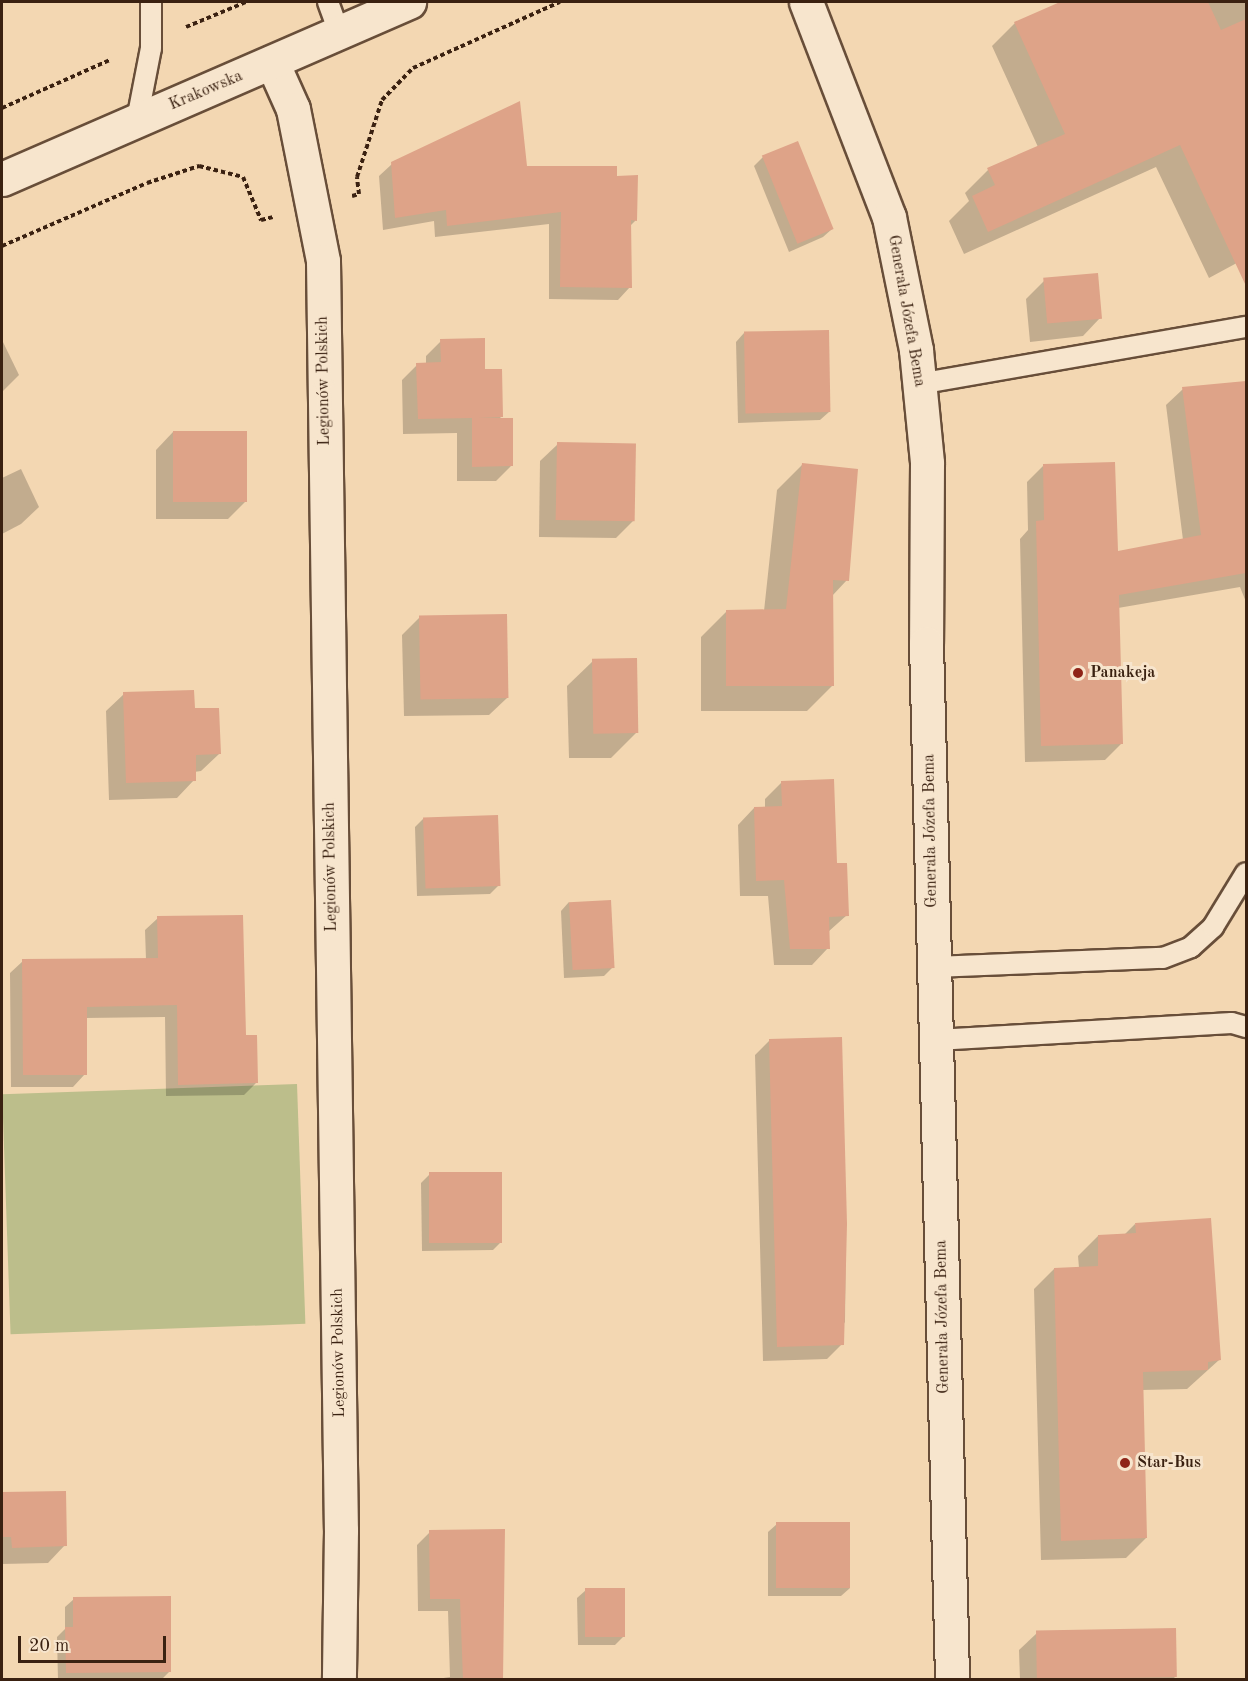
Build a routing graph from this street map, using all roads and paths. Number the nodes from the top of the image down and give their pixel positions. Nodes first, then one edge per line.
1 (151, 2) edge
2 (328, 2) edge
3 (410, 2) edge
4 (560, 2) edge
5 (806, 2) edge
6 (339, 32) junction
7 (272, 62) junction
8 (137, 120) junction
9 (2, 179) edge
10 (359, 194) dead end
11 (261, 220) dead end
12 (2, 246) edge
13 (1246, 327) edge
14 (920, 384) junction
15 (1246, 873) edge
16 (934, 967) junction
17 (1246, 1027) edge
18 (936, 1040) junction
19 (339, 1680) edge
20 (952, 1680) edge

1 - 8 lane
2 - 6 lane
3 - 6 street, Krakowska
4 - 10 path
5 - 14 street, Generała Józefa Bema
6 - 7 street, Krakowska
7 - 8 street, Krakowska
7 - 19 street, Legionów Polskich
8 - 9 street, Krakowska
11 - 12 path
13 - 14 lane
14 - 16 street, Generała Józefa Bema
15 - 16 lane
16 - 18 street, Generała Józefa Bema
17 - 18 lane
18 - 20 street, Generała Józefa Bema

